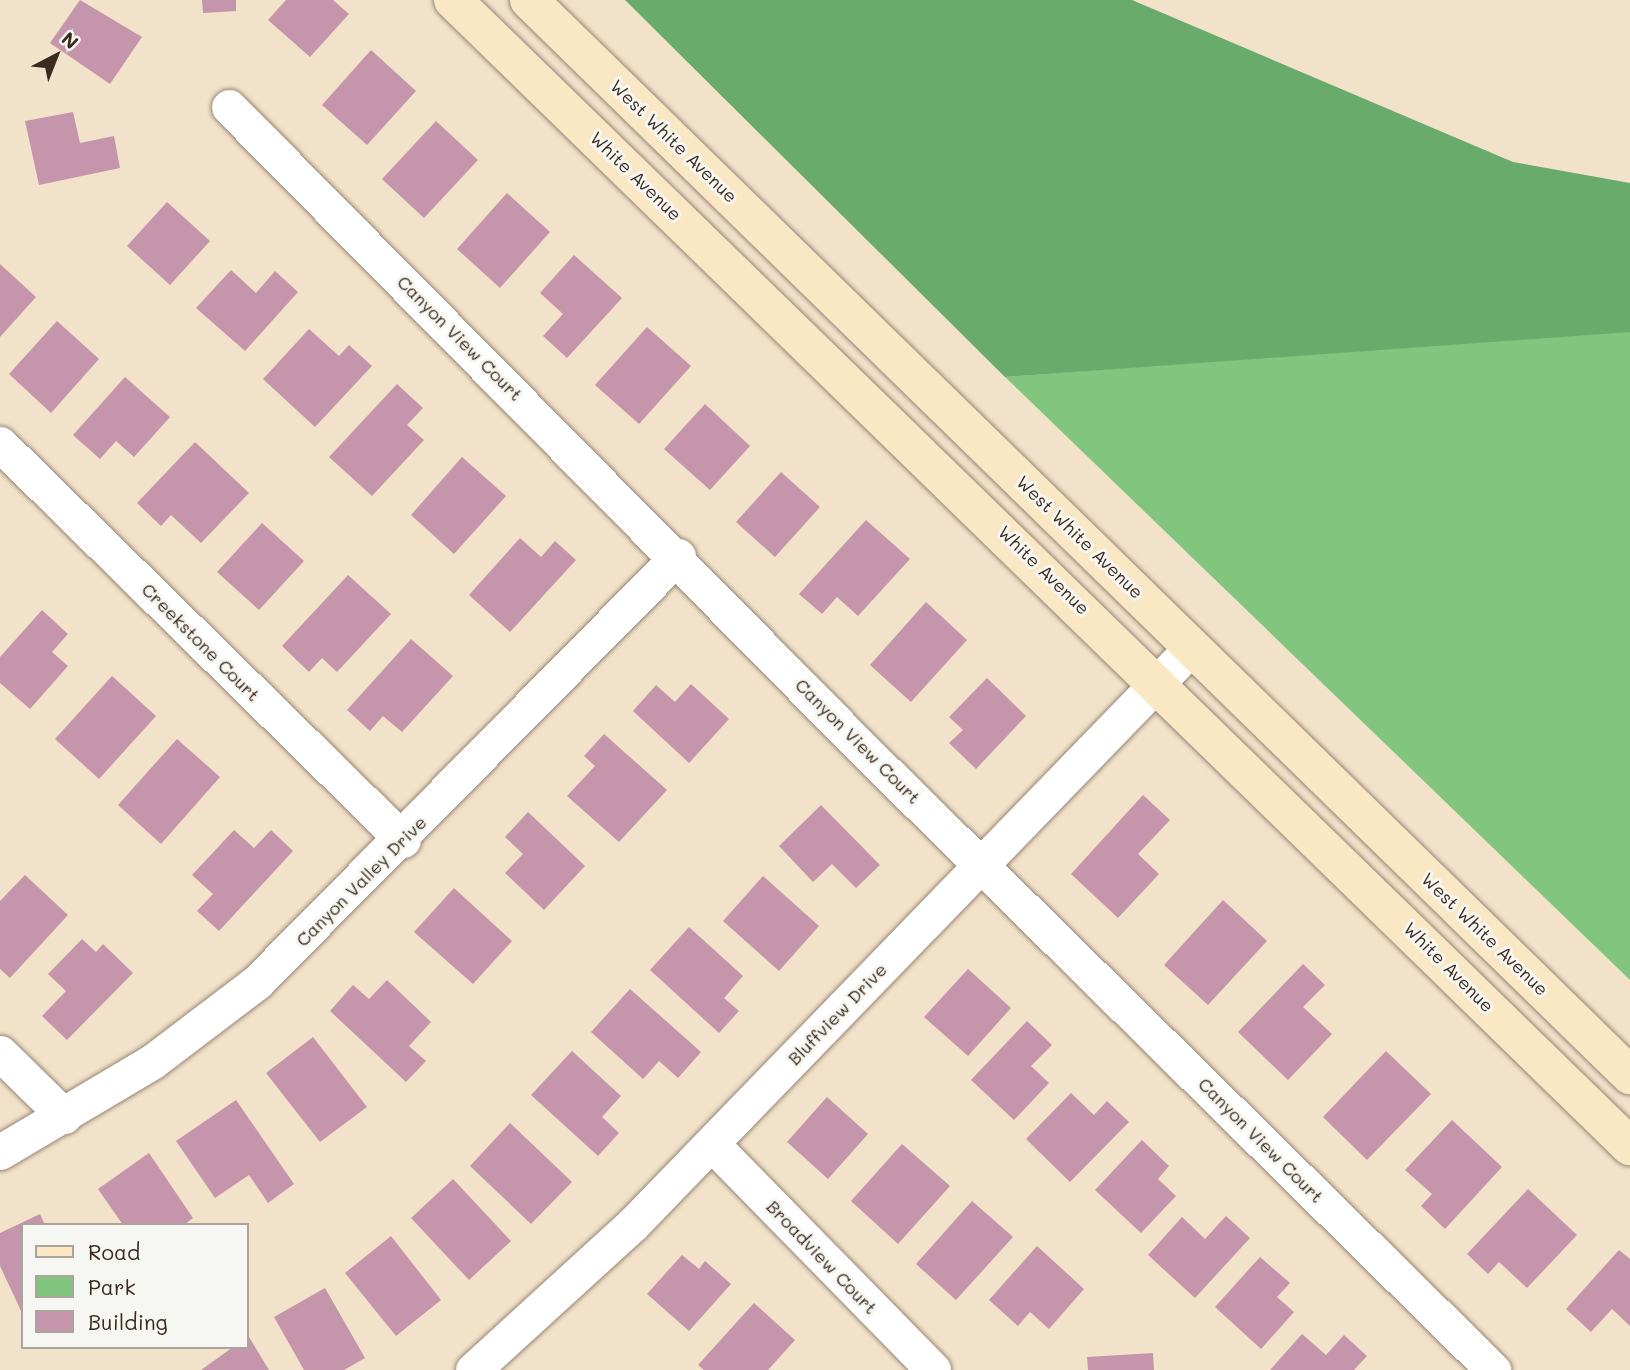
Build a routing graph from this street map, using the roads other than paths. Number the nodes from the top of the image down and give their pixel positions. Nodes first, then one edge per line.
1 (453, 0) edge
2 (529, 0) edge
3 (229, 107) dead end
4 (0, 444) edge
5 (678, 556) junction
6 (1192, 647) junction
7 (1158, 680) junction
8 (403, 840) junction
9 (982, 864) junction
10 (0, 1053) edge
11 (1630, 1075) edge
12 (64, 1116) junction
13 (712, 1144) junction
14 (1630, 1146) edge
15 (0, 1152) edge
16 (473, 1370) edge
17 (933, 1370) edge
18 (1493, 1370) edge

1 - 7 main road, White Avenue
2 - 6 main road, West White Avenue
3 - 5 street, Canyon View Court
4 - 8 street, Creekstone Court
5 - 8 street, Canyon Valley Drive
5 - 9 street, Canyon View Court
6 - 7 street, Bluffview Drive
6 - 11 main road, West White Avenue
7 - 9 street, Bluffview Drive
7 - 14 main road, White Avenue
8 - 12 street, Canyon Valley Drive
9 - 13 street, Bluffview Drive
9 - 18 street, Canyon View Court
10 - 12 street
12 - 15 street, Canyon Valley Drive
13 - 16 street, Bluffview Drive
13 - 17 street, Broadview Court

